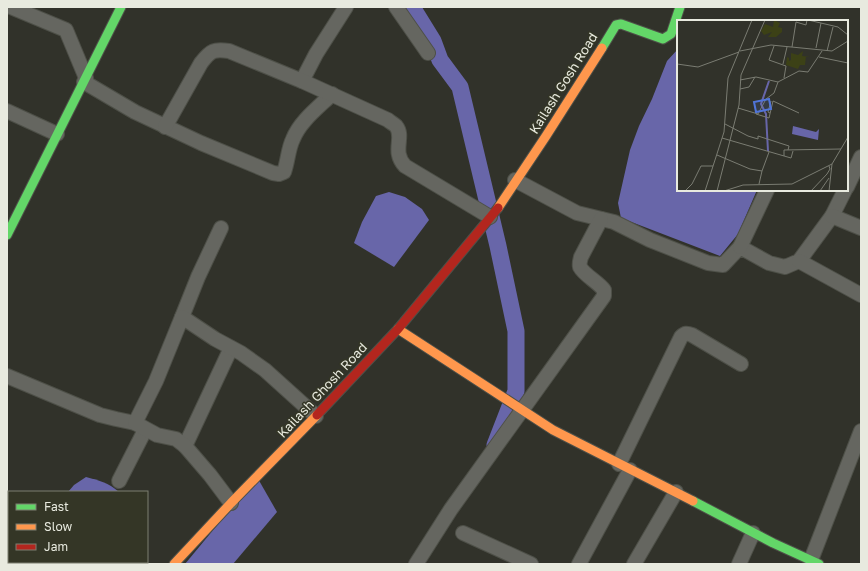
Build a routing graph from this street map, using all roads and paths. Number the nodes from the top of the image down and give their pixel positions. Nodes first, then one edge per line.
1 (11, 7) edge
2 (121, 7) edge
3 (346, 7) edge
4 (396, 7) edge
5 (680, 7) edge
6 (428, 53) dead end
7 (85, 80) junction
8 (302, 81) junction
9 (332, 94) junction
10 (7, 111) edge
11 (165, 127) junction
12 (57, 134) junction
13 (861, 157) edge
14 (516, 180) junction
15 (848, 184) edge
16 (767, 191) edge
17 (844, 191) edge
18 (832, 216) junction
19 (490, 217) junction
20 (601, 219) junction
21 (221, 228) dead end
22 (861, 228) edge
23 (7, 235) edge
24 (740, 247) junction
25 (799, 261) junction
26 (861, 295) edge
27 (182, 317) junction
28 (398, 329) junction
29 (231, 348) junction
30 (741, 364) dead end
31 (7, 376) edge
32 (519, 407) junction
33 (316, 416) junction
34 (140, 426) junction
35 (861, 431) edge
36 (185, 446) junction
37 (625, 467) junction
38 (119, 481) dead end
39 (676, 492) junction
40 (231, 503) junction
41 (463, 533) dead end
42 (753, 533) junction
43 (815, 562) edge
44 (174, 564) edge
45 (416, 564) edge
46 (531, 564) edge
47 (579, 564) edge
48 (634, 564) edge
49 (739, 564) edge

1 - 7 street
2 - 7 street
3 - 8 street
4 - 6 street
5 - 14 street, Kailash Gosh Road
7 - 11 street
7 - 12 street
8 - 9 street
8 - 11 street
9 - 11 street
9 - 19 street
10 - 12 street
12 - 23 street
13 - 15 street
14 - 19 street, Kailash Gosh Road
14 - 20 street
16 - 24 street
17 - 18 street
18 - 22 street
18 - 25 street
19 - 28 street, Kailash Ghosh Road
20 - 24 street
20 - 32 street
21 - 27 street
24 - 25 street
25 - 26 street
27 - 29 street
27 - 34 street
28 - 32 street
28 - 33 street, Kailash Ghosh Road
29 - 33 street
29 - 36 street
30 - 37 street
31 - 34 street
32 - 37 street
32 - 45 street
33 - 40 street, Kailash Ghosh Road
34 - 36 street
34 - 38 street
35 - 43 street
36 - 40 street
37 - 39 street
37 - 47 street
39 - 42 street
39 - 48 street
40 - 44 street, Kailash Ghosh Road
41 - 46 street
42 - 43 street
42 - 49 street

